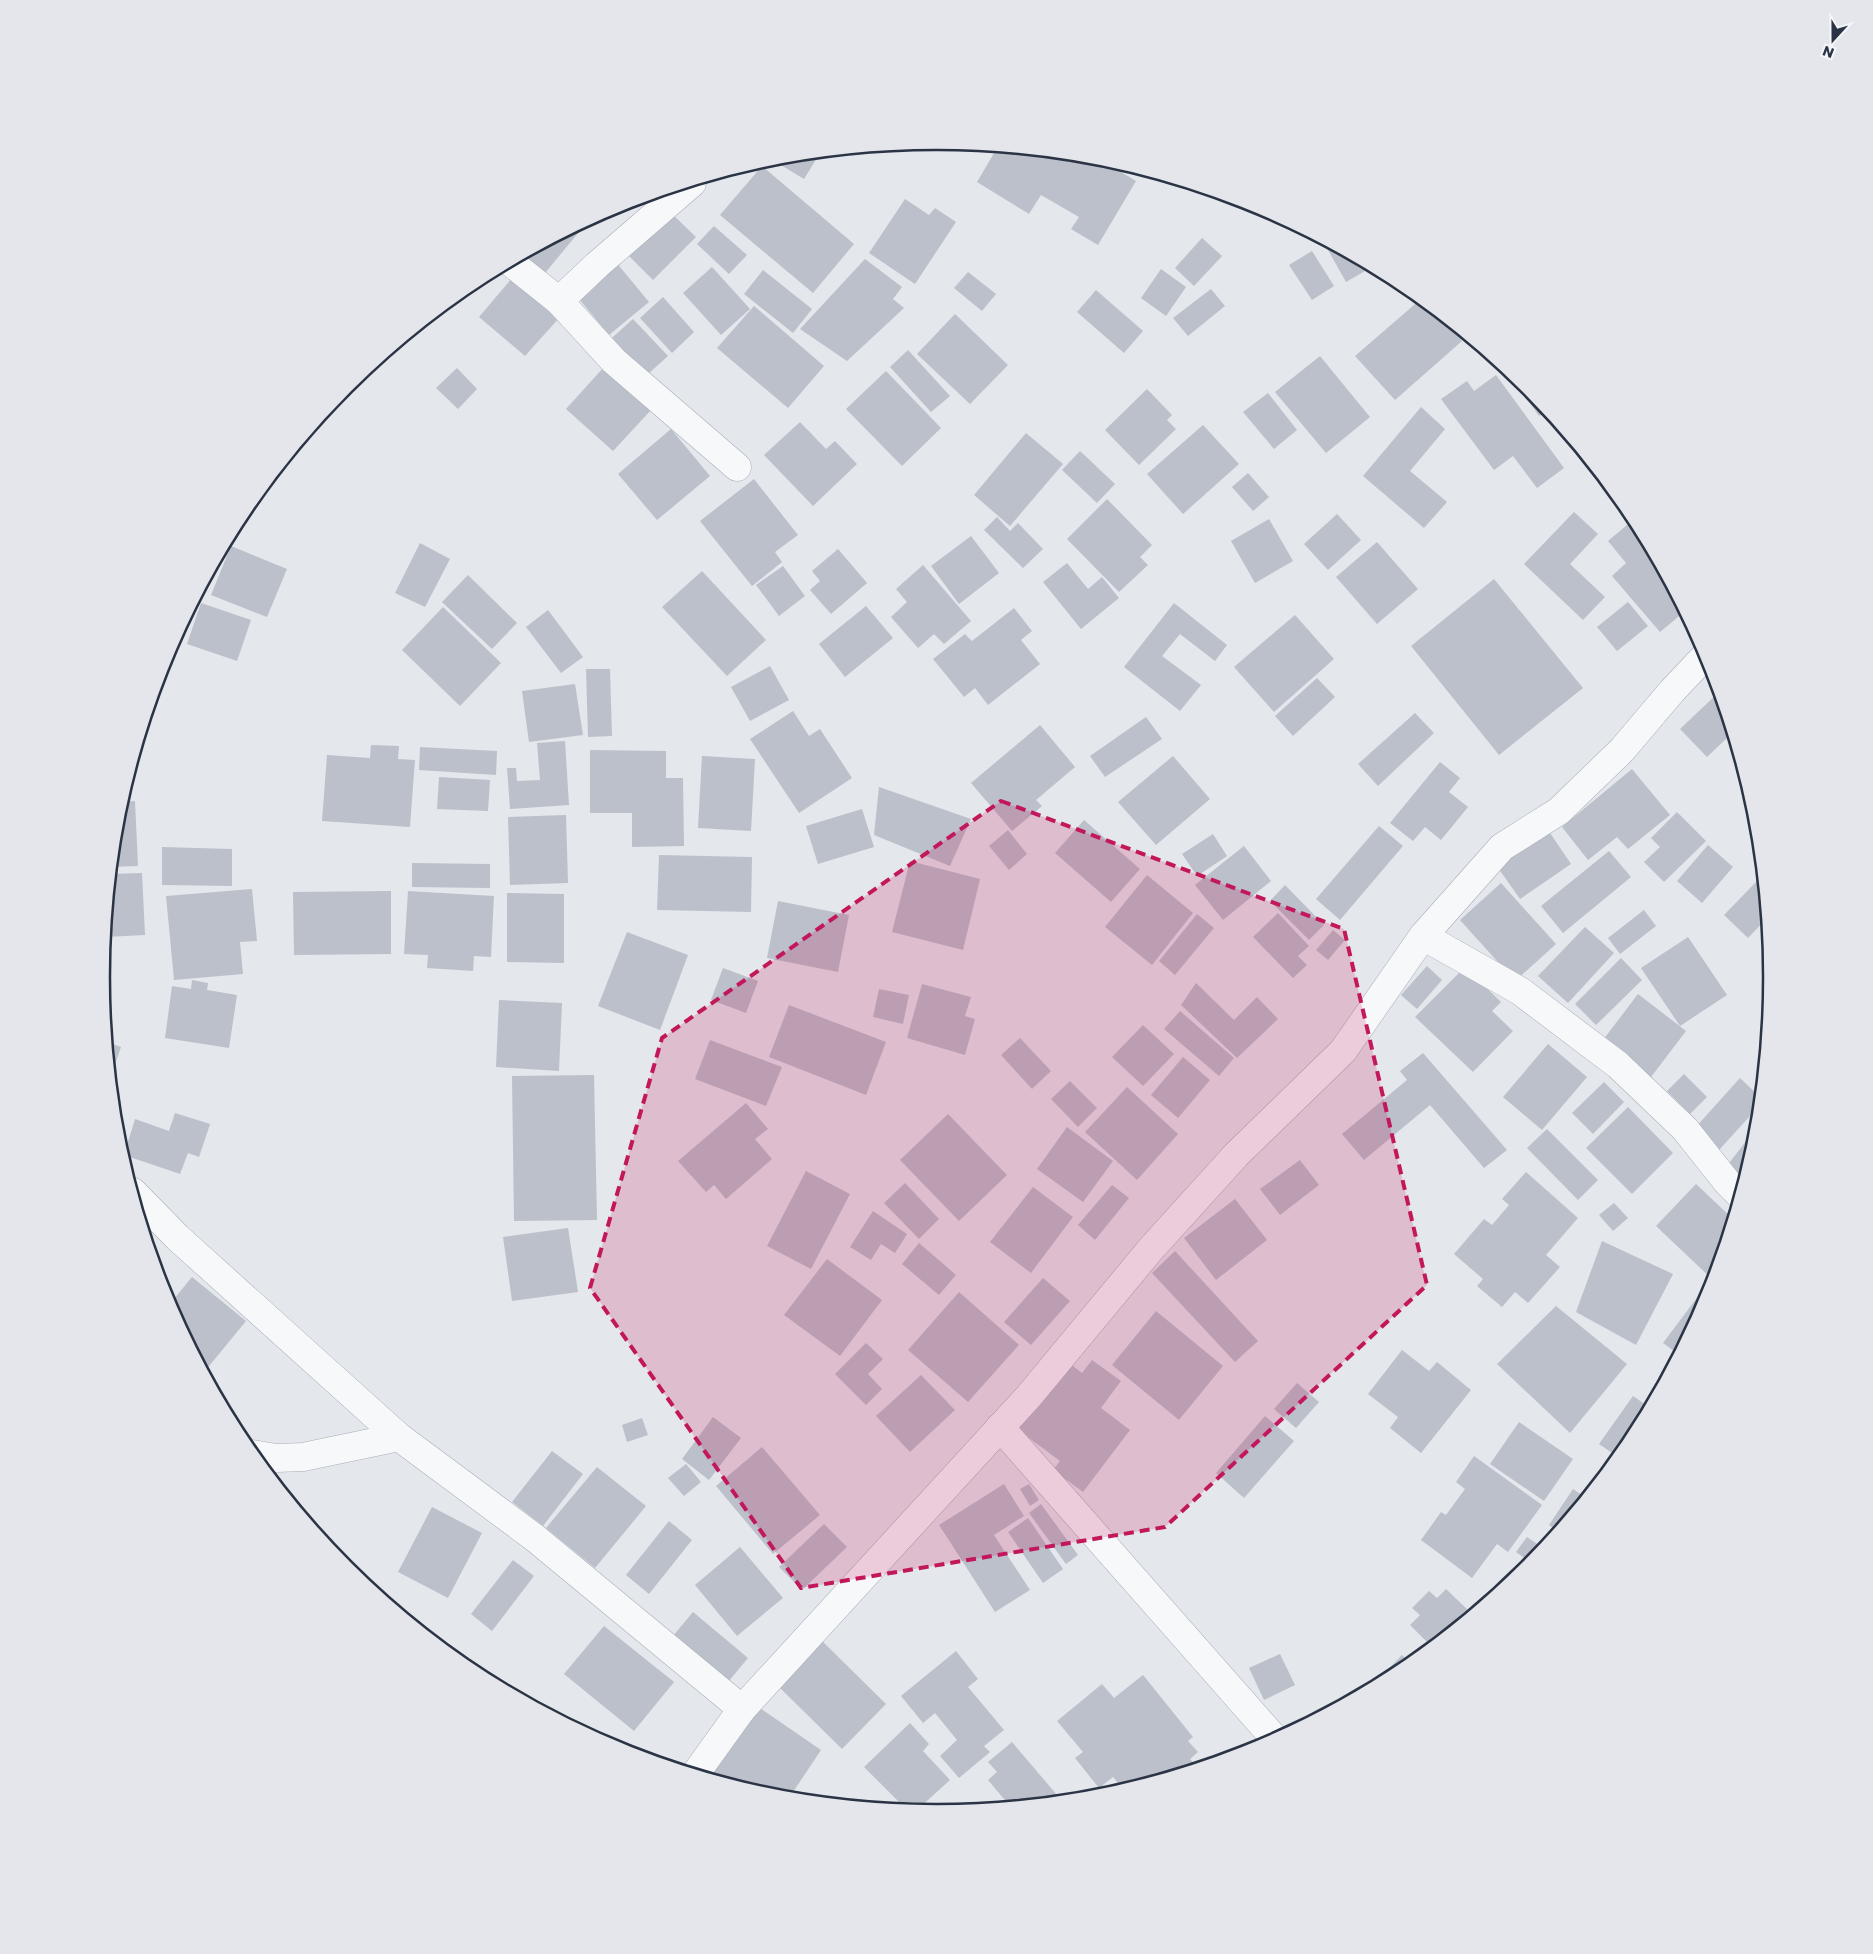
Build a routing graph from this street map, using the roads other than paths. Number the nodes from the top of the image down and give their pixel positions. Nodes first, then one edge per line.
1 (683, 190) edge
2 (515, 266) edge
3 (559, 301) junction
4 (737, 467) dead end
5 (1700, 661) edge
6 (1423, 936) junction
7 (1735, 1190) edge
8 (141, 1200) edge
9 (1000, 1427) junction
10 (399, 1437) junction
11 (263, 1456) edge
12 (742, 1709) junction
13 (1270, 1733) edge
14 (699, 1768) edge

1 - 3 street
2 - 3 street
3 - 4 street
5 - 6 street
6 - 7 street
6 - 9 street
8 - 10 street
9 - 12 street
9 - 13 street
10 - 11 street
10 - 12 street
12 - 14 street

